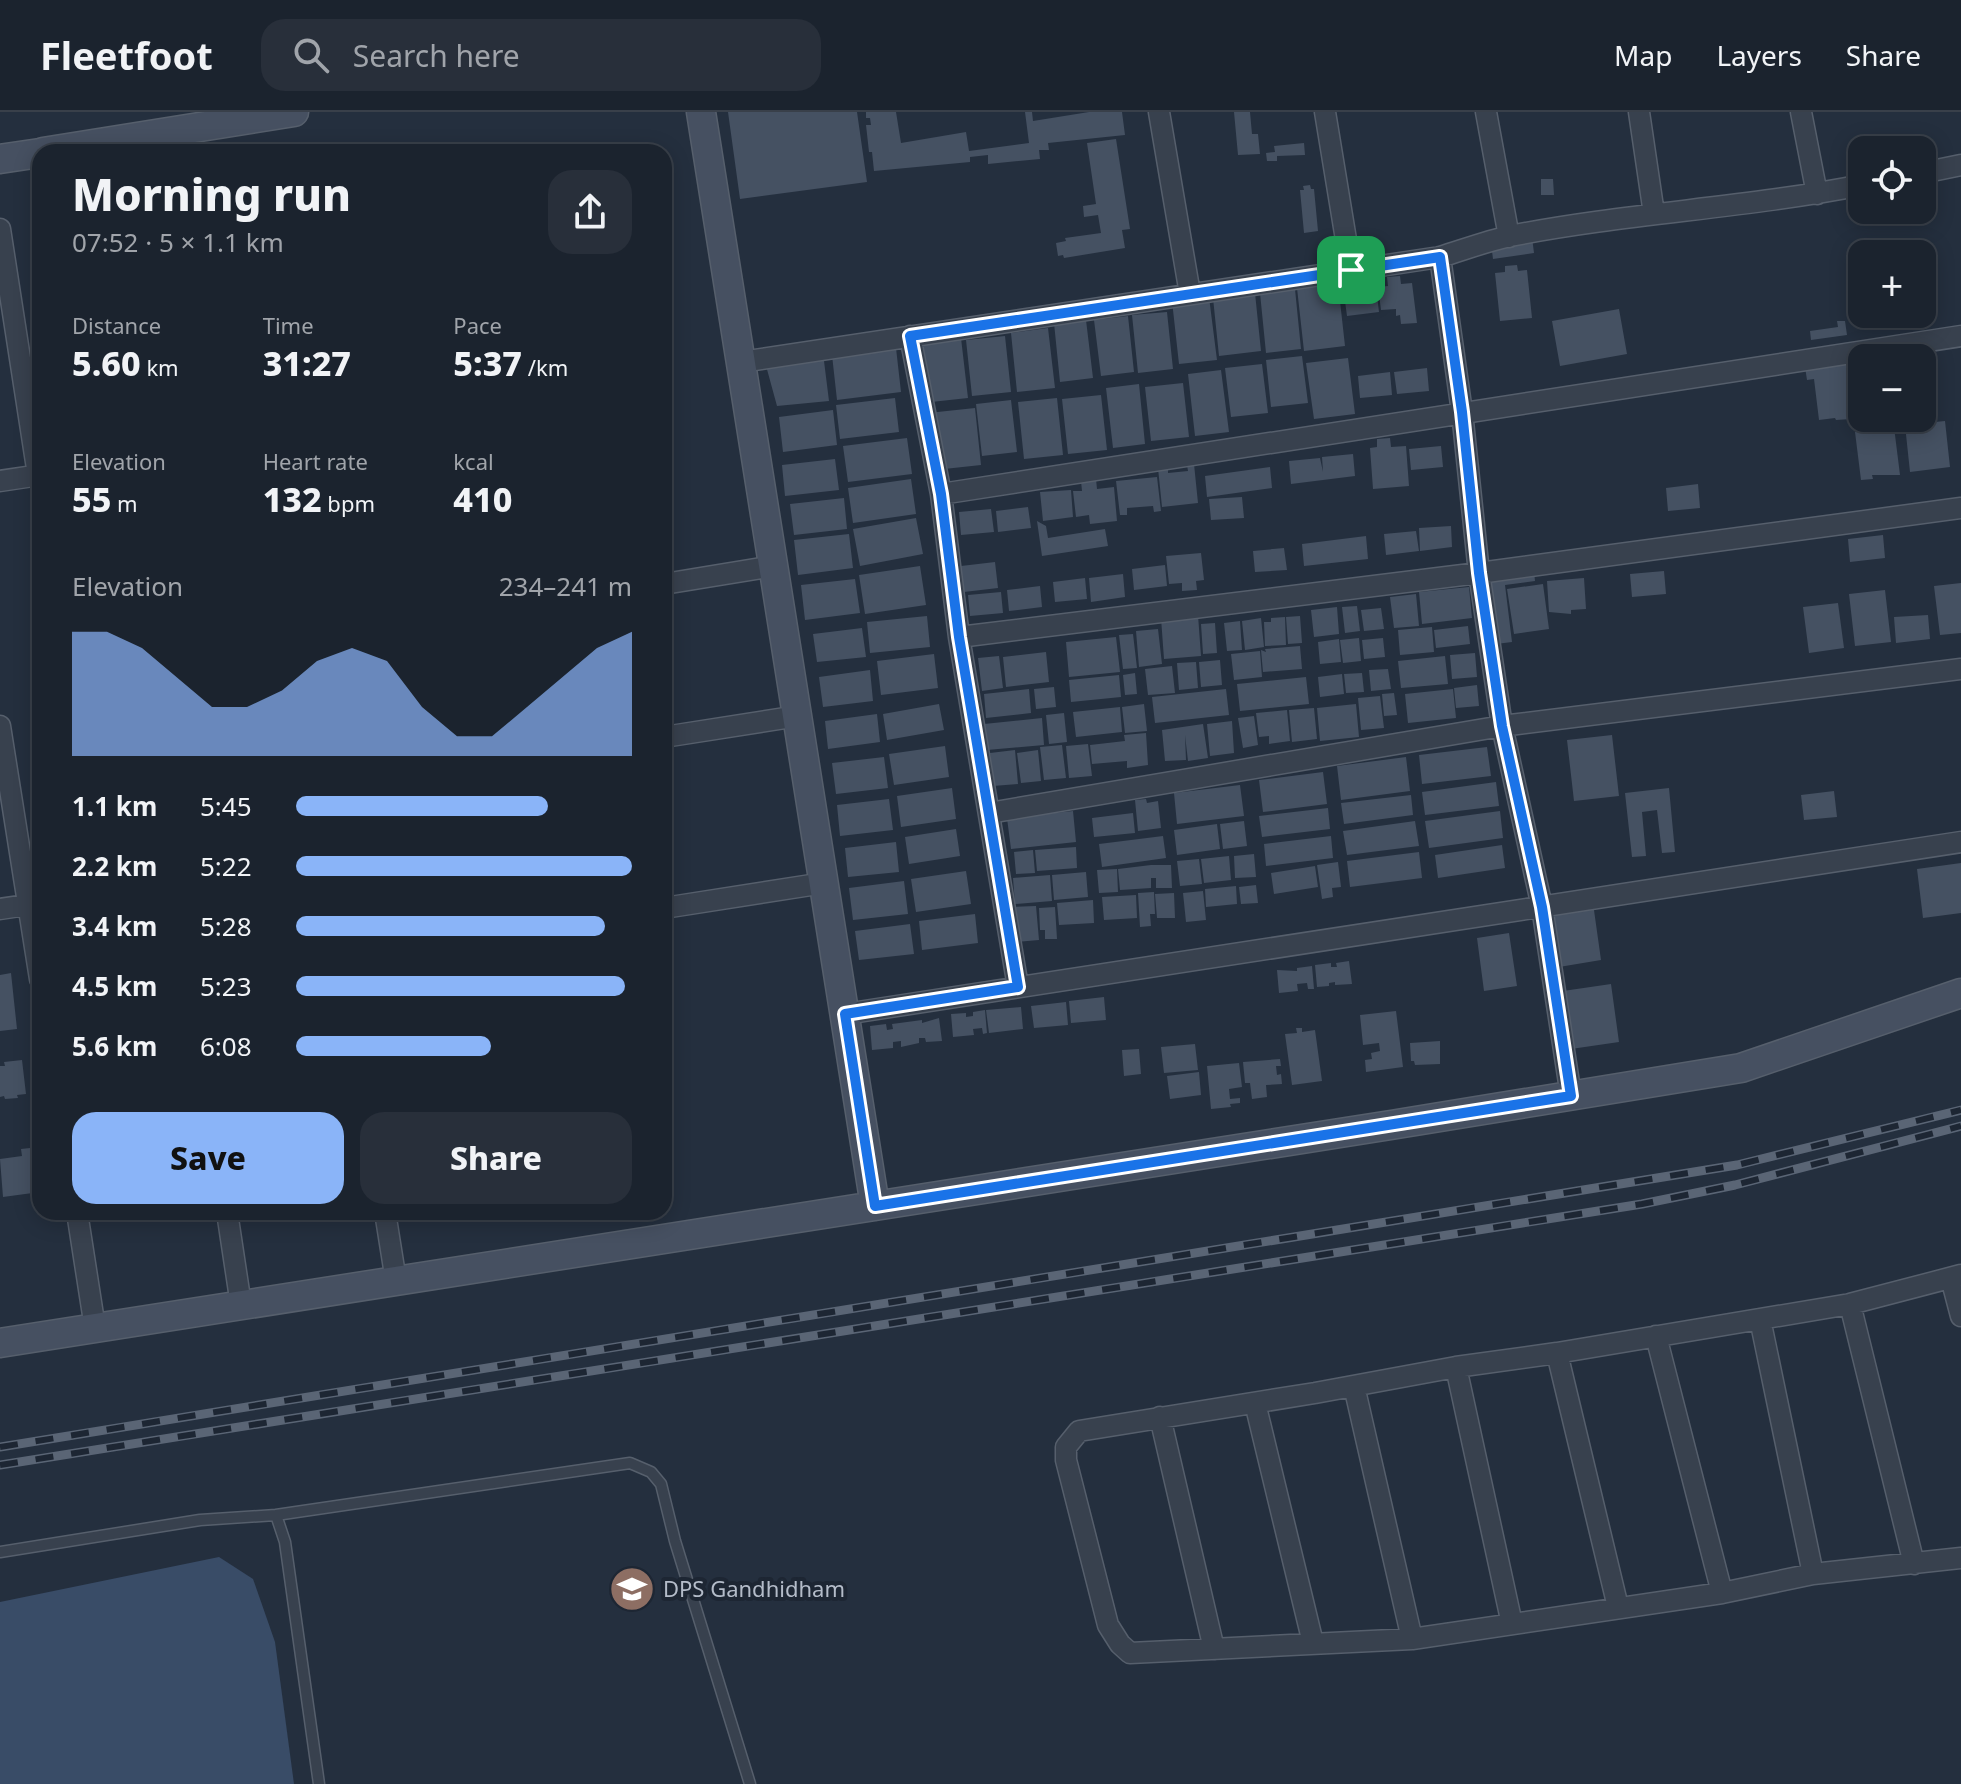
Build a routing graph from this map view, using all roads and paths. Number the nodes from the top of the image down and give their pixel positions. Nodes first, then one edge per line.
1 (294, 112) edge
2 (701, 112) edge
3 (1159, 112) edge
4 (1325, 112) edge
5 (1486, 112) edge
6 (1639, 112) edge
7 (1801, 112) edge
8 (92, 144) edge
9 (32, 154) edge
10 (0, 159) edge
11 (1961, 165) edge
12 (1936, 170) edge
13 (1848, 188) edge
14 (1817, 194) junction
15 (1654, 214) junction
16 (0, 229) edge
17 (1509, 237) junction
18 (1440, 257) junction
19 (1351, 270) junction
20 (1190, 294) junction
21 (910, 336) junction
22 (1961, 336) edge
23 (741, 362) junction
24 (1462, 412) junction
25 (32, 431) edge
26 (32, 476) edge
27 (0, 481) edge
28 (941, 494) junction
29 (1961, 508) edge
30 (774, 566) junction
31 (1479, 573) junction
32 (672, 583) edge
33 (959, 637) junction
34 (1961, 669) edge
35 (798, 716) junction
36 (0, 726) edge
37 (1502, 726) junction
38 (672, 736) edge
39 (989, 813) junction
40 (1961, 842) edge
41 (824, 883) junction
42 (32, 894) edge
43 (32, 904) edge
44 (672, 907) edge
45 (1542, 907) junction
46 (0, 909) edge
47 (1018, 987) junction
48 (1961, 993) edge
49 (845, 1014) junction
50 (1571, 1096) junction
51 (875, 1206) junction
52 (78, 1220) edge
53 (228, 1220) edge
54 (386, 1220) edge
55 (1956, 1277) edge
56 (396, 1281) junction
57 (1850, 1304) junction
58 (241, 1305) junction
59 (1961, 1316) edge
60 (1760, 1319) junction
61 (95, 1328) junction
62 (1656, 1336) junction
63 (0, 1343) edge
64 (1557, 1353) junction
65 (1456, 1367) junction
66 (1354, 1386) junction
67 (1255, 1403) junction
68 (1160, 1417) junction
69 (276, 1515) junction
70 (0, 1552) edge
71 (1961, 1558) edge
72 (1914, 1564) junction
73 (1813, 1574) junction
74 (1722, 1593) junction
75 (1618, 1607) junction
76 (1512, 1624) junction
77 (1412, 1639) junction
78 (1313, 1643) junction
79 (1214, 1649) junction
80 (319, 1784) edge
81 (750, 1784) edge

1 - 8 main road
2 - 23 main road
3 - 20 street
4 - 19 street
5 - 17 street
6 - 15 street
7 - 14 street
9 - 10 main road
11 - 12 street
13 - 14 street
14 - 15 street
15 - 17 street
16 - 25 street
17 - 18 street
18 - 19 street
18 - 24 street
19 - 20 street
20 - 21 street
21 - 23 street
21 - 28 street
22 - 24 street
23 - 30 main road
24 - 28 street
24 - 31 street
26 - 27 street
28 - 33 street
29 - 31 street
30 - 32 street
30 - 35 main road
31 - 33 street
31 - 37 street
33 - 39 street
34 - 37 street
35 - 38 street
35 - 41 main road
36 - 42 street
37 - 39 street
37 - 45 street
39 - 47 street
40 - 45 street
41 - 44 street
41 - 49 main road
43 - 46 street
45 - 47 street
45 - 50 street
47 - 49 street
48 - 50 main road
49 - 51 main road
50 - 51 main road
51 - 56 main road
52 - 61 street
53 - 58 street
54 - 56 street
55 - 57 street
55 - 59 street
56 - 58 main road
57 - 60 street
57 - 72 street
58 - 61 main road
60 - 62 street
60 - 73 street
61 - 63 main road
62 - 64 street
62 - 74 street
64 - 65 street
64 - 75 street
65 - 66 street
65 - 76 street
66 - 67 street
66 - 77 street
67 - 68 street
67 - 78 street
68 - 79 street
68 - 79 street
69 - 70 lane
69 - 80 lane
69 - 81 lane
71 - 72 street
72 - 73 street
73 - 74 street
74 - 75 street
75 - 76 street
76 - 77 street
77 - 78 street
78 - 79 street

